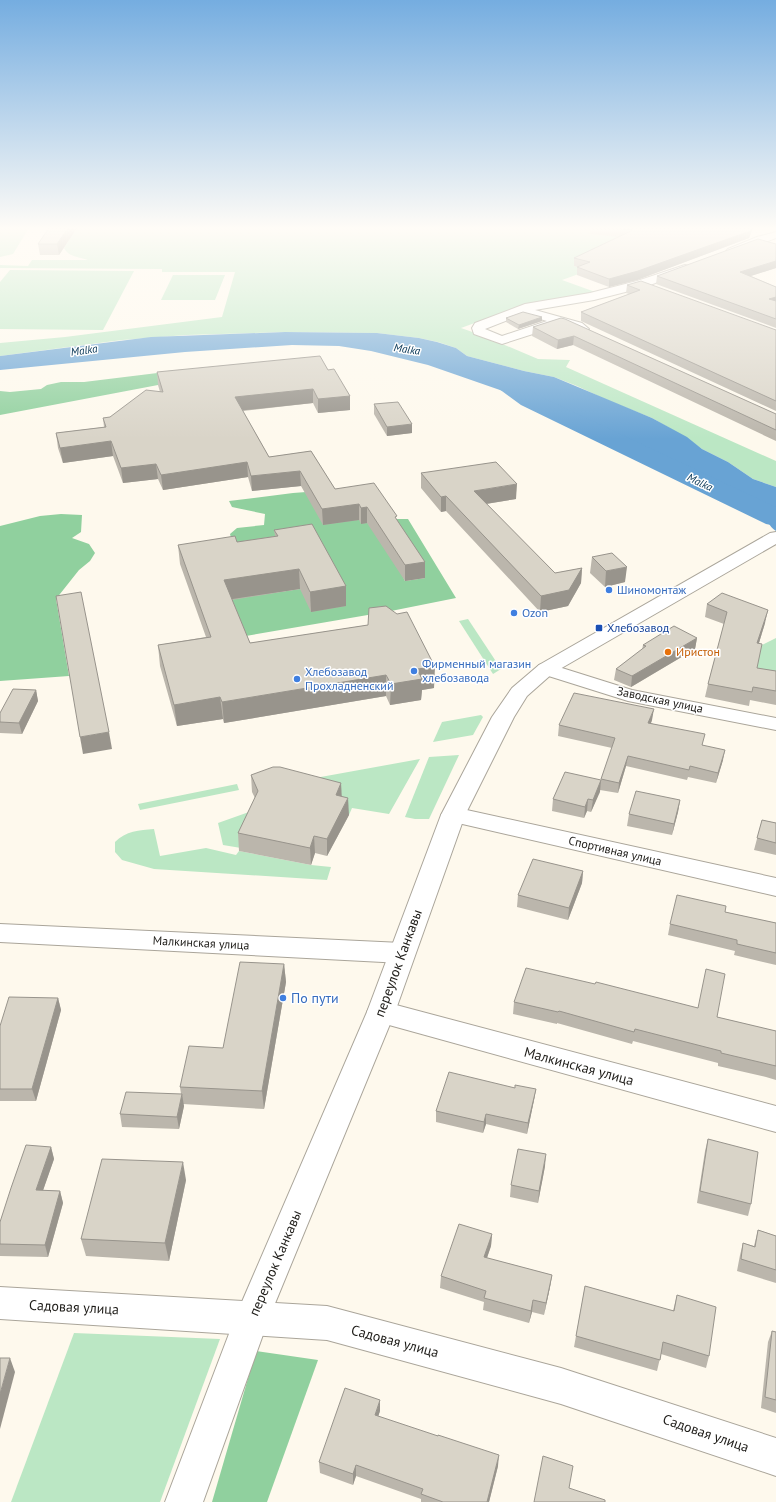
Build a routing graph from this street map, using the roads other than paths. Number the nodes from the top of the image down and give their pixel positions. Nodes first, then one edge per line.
1 (583, 298) edge
2 (522, 310) junction
3 (561, 321) junction
4 (595, 335) edge
5 (768, 541) edge
6 (546, 670) junction
7 (776, 724) edge
8 (453, 815) junction
9 (776, 887) edge
10 (0, 932) edge
11 (402, 952) junction
12 (381, 1012) junction
13 (776, 1119) edge
14 (0, 1303) edge
15 (252, 1318) junction
16 (776, 1457) edge
17 (184, 1502) edge

1 - 2 street
2 - 3 street
2 - 3 street
3 - 4 street
5 - 6 street, переулок Канкавы
6 - 7 street, Заводская улица
6 - 8 street, переулок Канкавы
8 - 9 street, Спортивная улица
8 - 11 street, переулок Канкавы
10 - 11 street, Малкинская улица
11 - 12 street, переулок Канкавы
12 - 13 street, Малкинская улица
12 - 15 street, переулок Канкавы
14 - 15 street, Садовая улица
15 - 16 street, Садовая улица
15 - 17 street, переулок Канкавы

